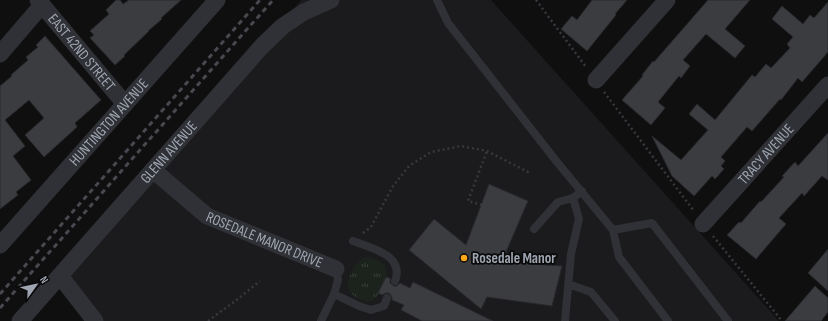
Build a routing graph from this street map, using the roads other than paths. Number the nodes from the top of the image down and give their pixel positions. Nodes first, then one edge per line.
1 (217, 0) edge
2 (331, 0) edge
3 (437, 0) edge
4 (667, 0) edge
5 (40, 2) edge
6 (0, 54) edge
7 (596, 80) road end
8 (828, 85) edge
9 (125, 104) junction
10 (153, 170) junction
11 (582, 191) junction
12 (573, 198) junction
13 (703, 224) road end
14 (534, 229) dead end
15 (613, 230) junction
16 (353, 241) road end
17 (0, 245) edge
18 (336, 269) joint
19 (60, 276) junction
20 (395, 281) dead end
21 (568, 284) junction
22 (334, 294) junction
23 (387, 298) dead end
24 (20, 321) edge
25 (95, 321) edge
26 (321, 321) edge
27 (565, 321) edge
28 (615, 321) edge
29 (668, 321) edge
30 (728, 321) edge

1 - 9 street, HUNTINGTON AVENUE
2 - 10 street, GLENN AVENUE
3 - 11 lane
4 - 7 street
5 - 6 street
5 - 9 street, EAST 42ND STREET
8 - 13 street, TRACY AVENUE
9 - 17 street, HUNTINGTON AVENUE
10 - 18 street, ROSEDALE MANOR DRIVE
10 - 19 street, GLENN AVENUE
11 - 12 lane
11 - 15 lane
12 - 14 lane
12 - 21 lane
15 - 29 lane
15 - 30 lane
16 - 20 lane
18 - 22 lane, ROSEDALE MANOR DRIVE
19 - 24 street, GLENN AVENUE
19 - 25 street
21 - 27 lane
21 - 28 lane
22 - 23 lane
22 - 26 lane, ROSEDALE MANOR DRIVE

